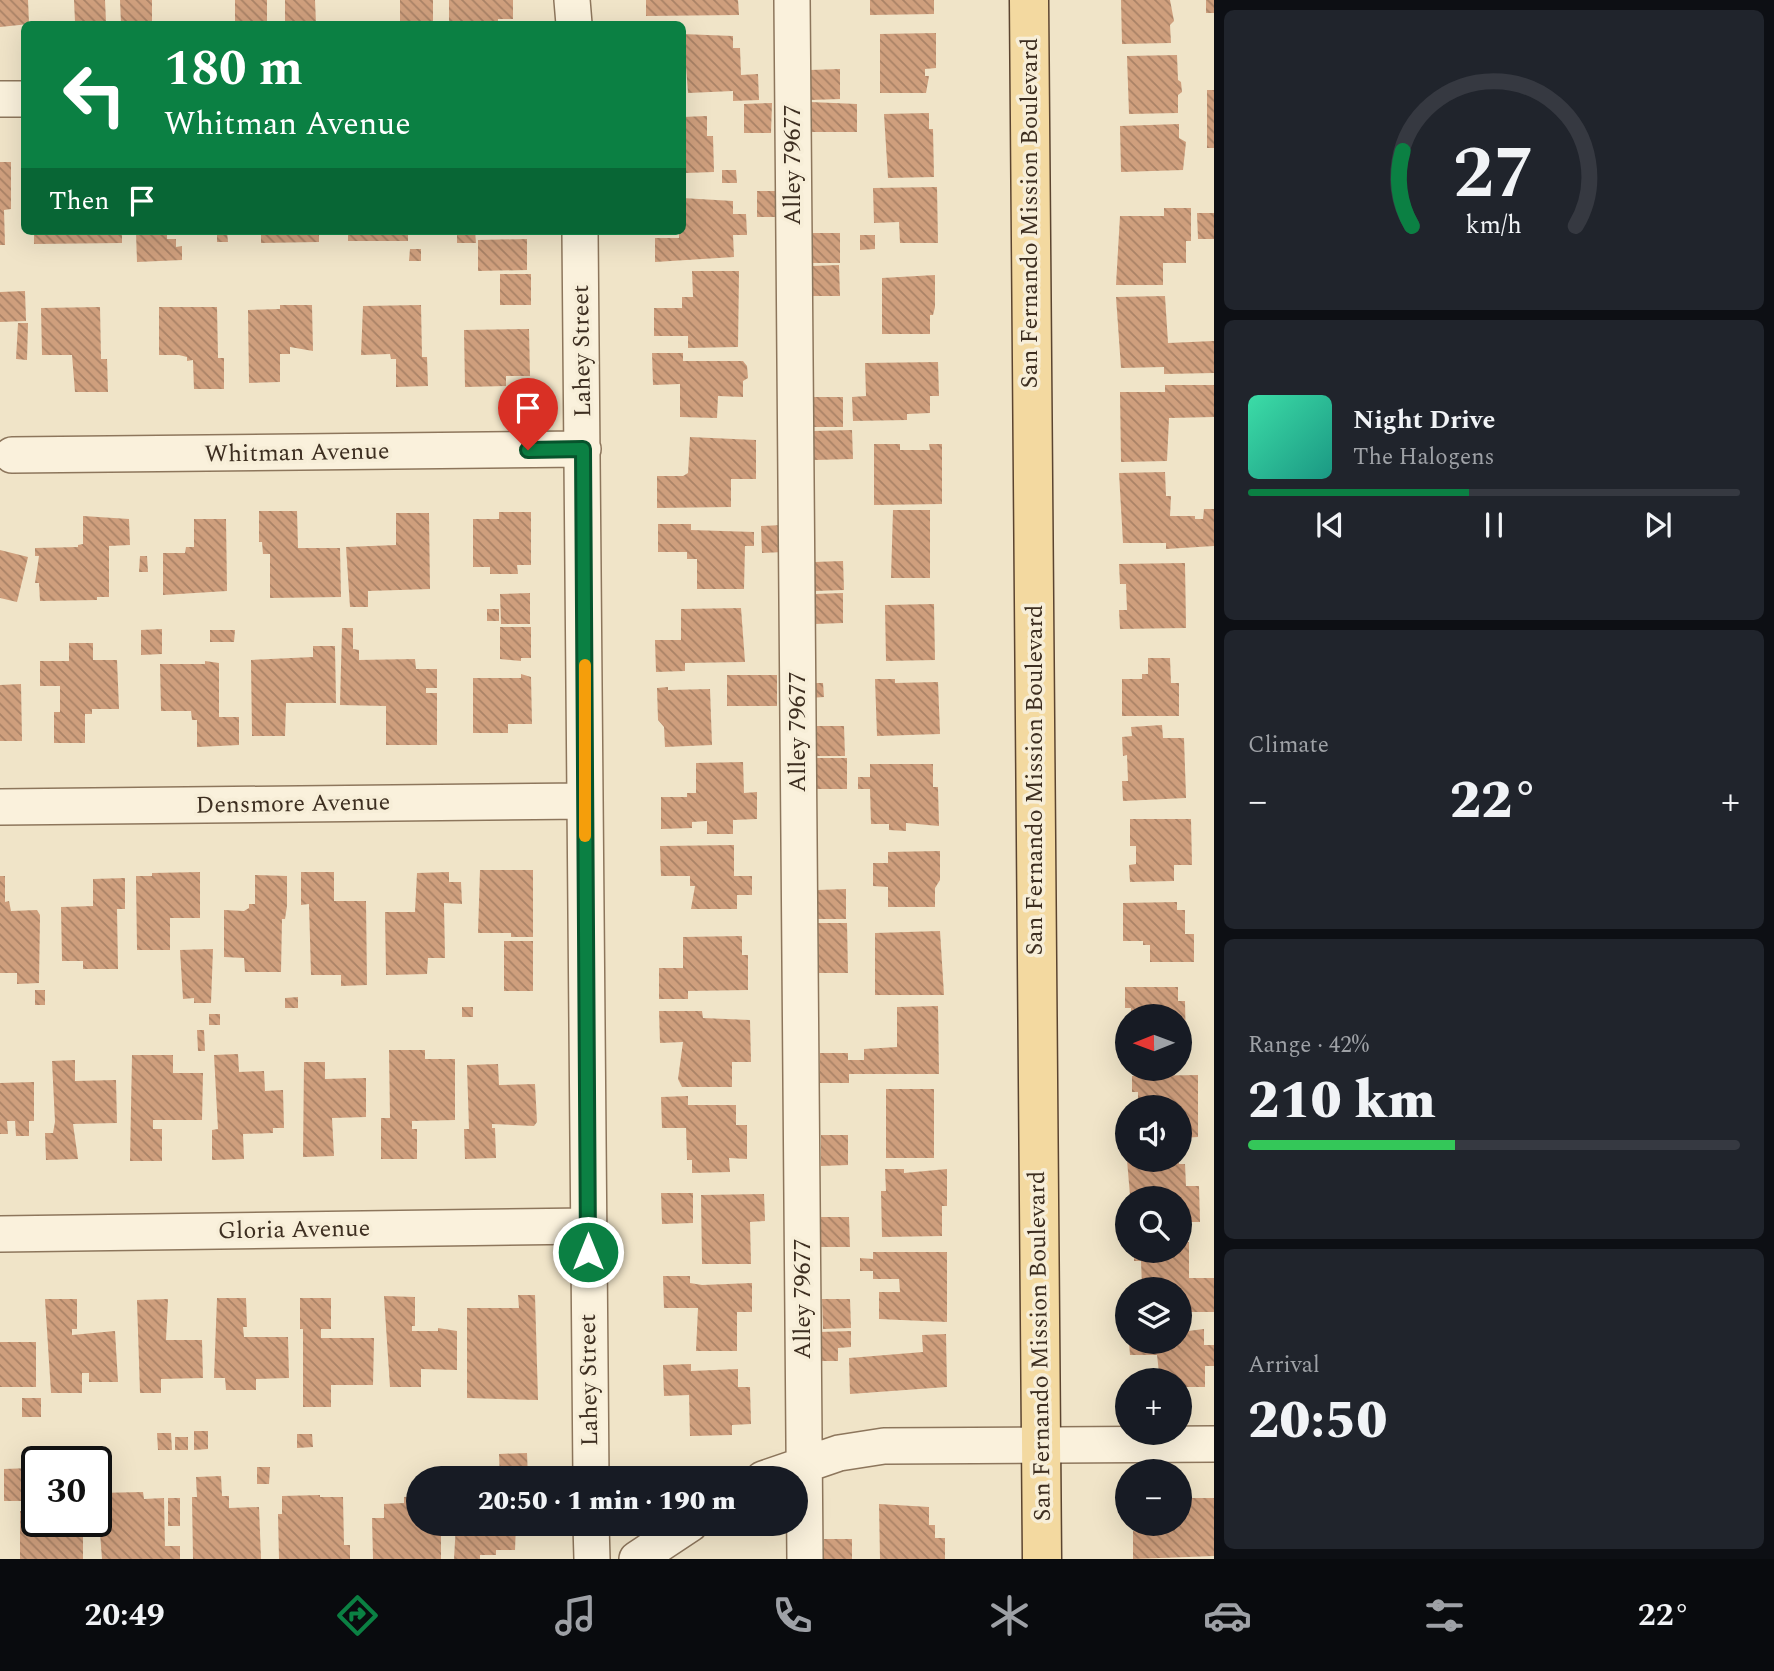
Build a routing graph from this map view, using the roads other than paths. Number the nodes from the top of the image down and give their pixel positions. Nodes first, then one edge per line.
1 (572, 0) edge
2 (792, 0) edge
3 (1029, 0) edge
4 (574, 21) edge
5 (0, 99) edge
6 (21, 99) edge
7 (580, 235) edge
8 (583, 449) junction
9 (12, 455) dead end
10 (585, 801) junction
11 (0, 807) edge
12 (588, 1226) junction
13 (0, 1234) edge
14 (1041, 1443) junction
15 (1214, 1444) edge
16 (804, 1464) junction
17 (591, 1466) edge
18 (799, 1466) edge
19 (591, 1536) edge
20 (672, 1536) edge
21 (592, 1559) edge
22 (637, 1559) edge
23 (805, 1559) edge
24 (1042, 1559) edge

1 - 4 street
2 - 16 street, Alley 79677
3 - 14 main road, San Fernando Mission Boulevard
5 - 6 street
7 - 8 street, Lahey Street
8 - 9 street, Whitman Avenue
8 - 10 street, Lahey Street
10 - 11 street, Densmore Avenue
10 - 12 street, Lahey Street
12 - 13 street, Gloria Avenue
12 - 17 street, Lahey Street
14 - 15 street
14 - 16 street
14 - 24 main road, San Fernando Mission Boulevard
16 - 18 street
16 - 23 street, Alley 79677
19 - 21 street
20 - 22 street

